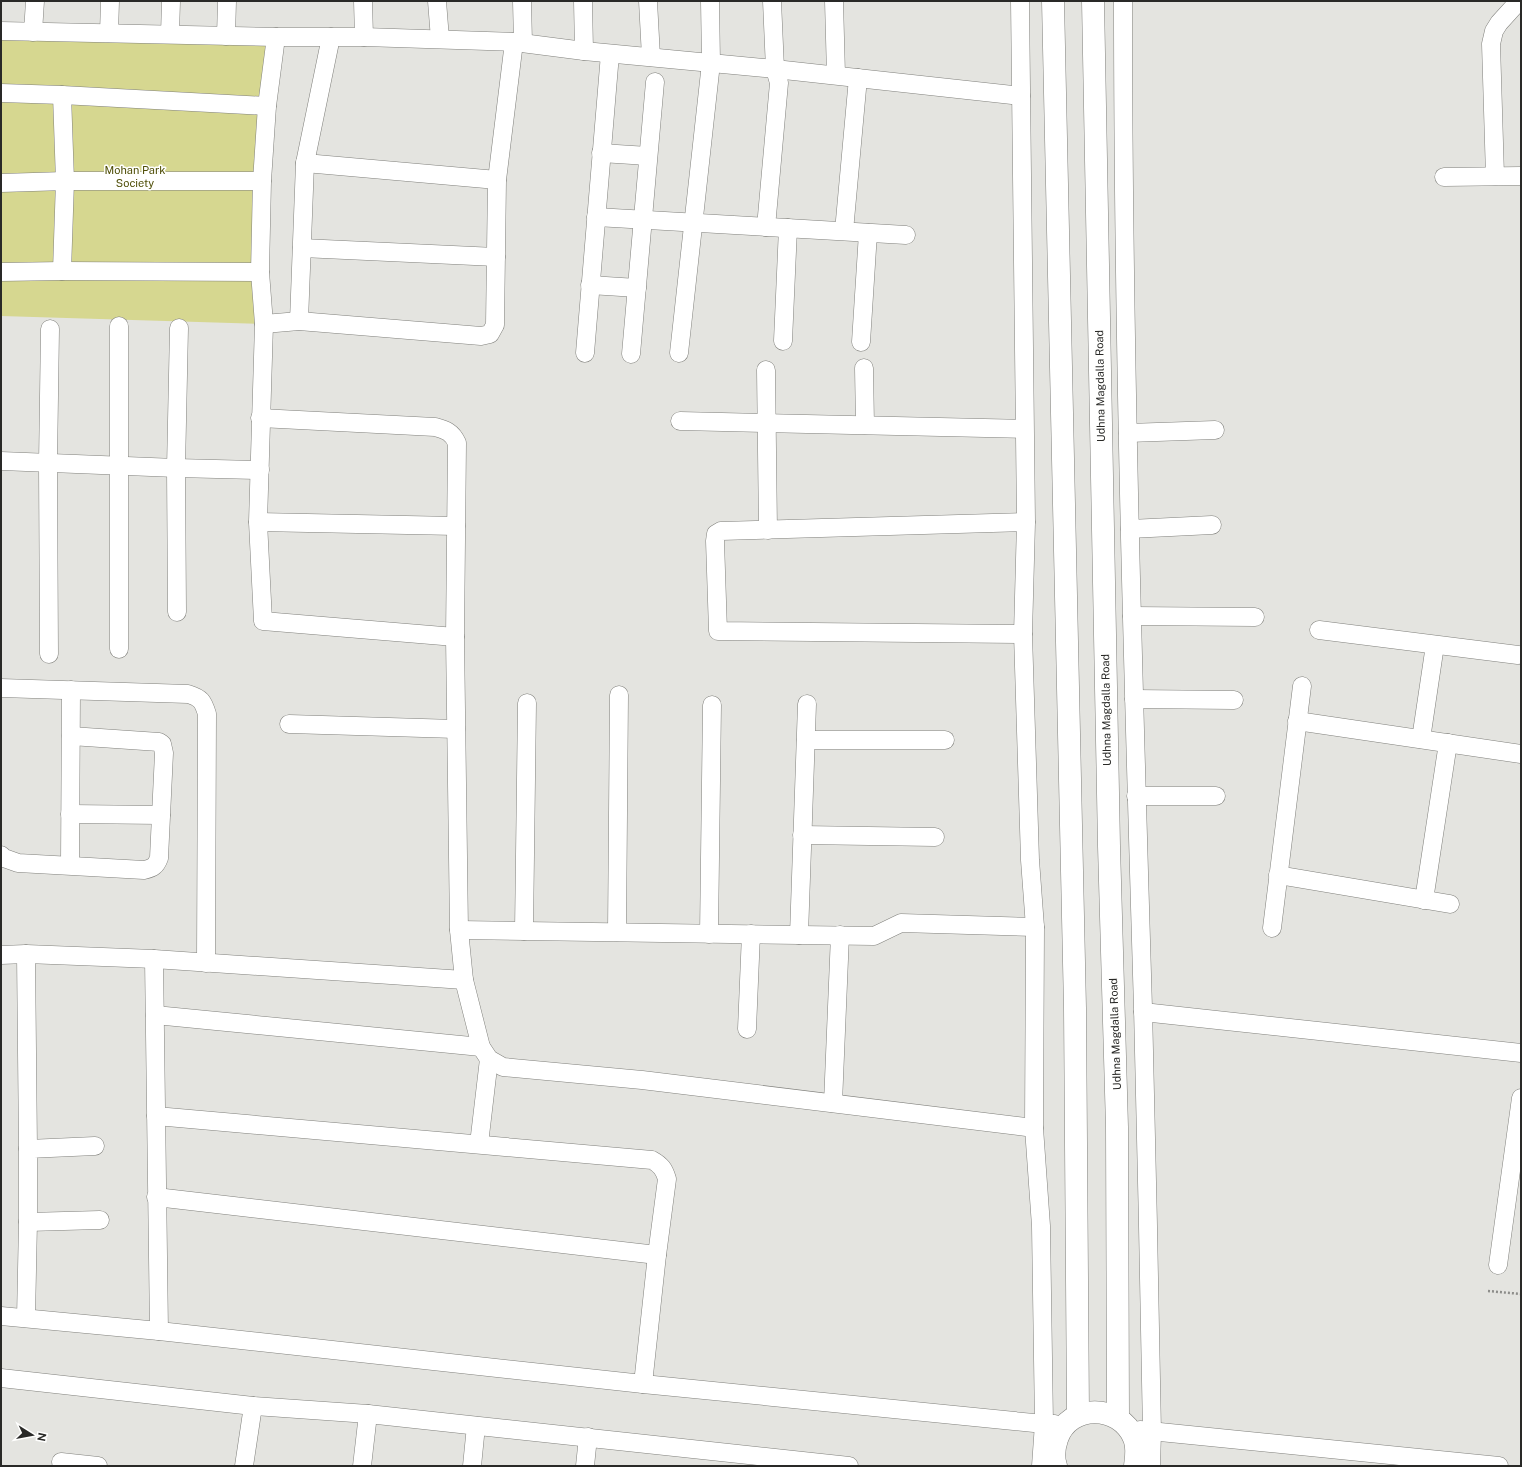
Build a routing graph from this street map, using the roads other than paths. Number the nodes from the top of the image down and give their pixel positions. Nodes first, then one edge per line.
1 (35, 1) edge
2 (110, 1) edge
3 (171, 1) edge
4 (227, 1) edge
5 (363, 1) edge
6 (437, 1) edge
7 (522, 1) edge
8 (583, 1) edge
9 (648, 1) edge
10 (710, 1) edge
11 (772, 1) edge
12 (834, 1) edge
13 (1020, 1) edge
14 (1053, 1) edge
15 (1093, 1) edge
16 (1123, 1) edge
17 (1520, 2) edge
18 (1, 31) edge
19 (33, 32) junction
20 (110, 33) junction
21 (170, 34) junction
22 (226, 36) junction
23 (276, 37) junction
24 (331, 37) junction
25 (364, 37) junction
26 (440, 39) junction
27 (519, 43) junction
28 (584, 51) junction
29 (610, 54) junction
30 (651, 57) junction
31 (711, 63) junction
32 (775, 69) junction
33 (836, 76) junction
34 (858, 78) junction
35 (655, 82) dead end
36 (1, 93) edge
37 (62, 95) junction
38 (1021, 96) junction
39 (267, 106) junction
40 (601, 153) junction
41 (648, 156) junction
42 (304, 163) junction
43 (1495, 176) junction
44 (1521, 176) edge
45 (1444, 177) dead end
46 (497, 180) junction
47 (65, 181) junction
48 (262, 181) junction
49 (1, 183) edge
50 (596, 216) junction
51 (643, 220) junction
52 (694, 222) junction
53 (766, 227) junction
54 (788, 228) junction
55 (844, 231) junction
56 (868, 233) junction
57 (906, 235) dead end
58 (302, 248) junction
59 (496, 258) junction
60 (62, 271) junction
61 (1, 272) edge
62 (260, 272) junction
63 (590, 285) junction
64 (637, 288) junction
65 (299, 321) junction
66 (264, 324) junction
67 (119, 326) dead end
68 (179, 328) dead end
69 (50, 329) dead end
70 (783, 341) dead end
71 (861, 342) dead end
72 (585, 353) dead end
73 (679, 353) dead end
74 (631, 354) dead end
75 (864, 368) dead end
76 (766, 370) dead end
77 (260, 418) junction
78 (680, 421) dead end
79 (767, 423) junction
80 (865, 425) junction
81 (1024, 429) junction
82 (1215, 430) dead end
83 (1128, 433) junction
84 (1, 461) edge
85 (48, 463) junction
86 (118, 466) junction
87 (176, 468) junction
88 (260, 470) junction
89 (258, 522) junction
90 (1026, 522) junction
91 (1212, 525) dead end
92 (456, 526) junction
93 (1130, 529) junction
94 (768, 530) junction
95 (177, 612) dead end
96 (1132, 616) junction
97 (1255, 617) dead end
98 (1319, 630) dead end
99 (1024, 634) junction
100 (455, 637) junction
101 (1435, 645) junction
102 (119, 649) dead end
103 (49, 654) dead end
104 (1518, 655) dead end
105 (1302, 686) dead end
106 (1, 688) edge
107 (72, 690) junction
108 (619, 696) dead end
109 (1134, 699) junction
110 (1234, 700) dead end
111 (527, 703) dead end
112 (807, 704) dead end
113 (712, 705) dead end
114 (1297, 721) junction
115 (289, 724) dead end
116 (456, 729) junction
117 (71, 736) junction
118 (1420, 739) junction
119 (806, 740) junction
120 (945, 740) dead end
121 (1448, 743) junction
122 (1521, 754) edge
123 (1136, 796) junction
124 (1216, 796) dead end
125 (70, 814) junction
126 (161, 815) junction
127 (802, 835) junction
128 (935, 837) dead end
129 (1, 855) edge
130 (70, 865) junction
131 (1278, 875) junction
132 (1424, 900) junction
133 (1450, 904) dead end
134 (1035, 927) junction
135 (1272, 928) dead end
136 (459, 930) junction
137 (524, 931) junction
138 (617, 932) junction
139 (709, 934) junction
140 (751, 934) junction
141 (799, 935) junction
142 (840, 936) junction
143 (26, 954) junction
144 (1, 955) edge
145 (154, 958) junction
146 (206, 962) junction
147 (464, 980) junction
148 (1143, 1012) junction
149 (155, 1015) junction
150 (747, 1029) dead end
151 (485, 1053) junction
152 (1521, 1053) edge
153 (1521, 1098) edge
154 (833, 1103) junction
155 (156, 1116) junction
156 (1034, 1128) junction
157 (479, 1144) junction
158 (95, 1146) dead end
159 (28, 1149) junction
160 (1516, 1172) edge
161 (156, 1198) junction
162 (100, 1220) dead end
163 (28, 1222) junction
164 (657, 1255) junction
165 (1498, 1265) dead end
166 (1, 1316) edge
167 (26, 1318) junction
168 (159, 1331) junction
169 (1, 1378) edge
170 (643, 1384) junction
171 (253, 1406) junction
172 (368, 1414) junction
173 (1073, 1419) junction
174 (1123, 1423) junction
175 (1044, 1424) junction
176 (476, 1426) junction
177 (1152, 1432) junction
178 (588, 1437) junction
179 (702, 1459) edge
180 (61, 1462) dead end
181 (98, 1466) edge
182 (244, 1466) edge
183 (362, 1466) edge
184 (472, 1466) edge
185 (585, 1466) edge
186 (849, 1466) edge
187 (1041, 1466) edge
188 (1056, 1466) edge
189 (1135, 1466) edge
190 (1151, 1466) edge
191 (1500, 1466) edge

1 - 19 street
2 - 20 street
3 - 21 street
4 - 22 street
5 - 25 street
6 - 26 street
7 - 27 street
8 - 28 street
9 - 30 street
10 - 31 street
11 - 32 street
12 - 33 street
13 - 38 street
14 - 173 main road
15 - 174 main road, Udhna Magdalla Road
16 - 83 street
17 - 43 street
18 - 19 street
19 - 20 street
20 - 21 street
21 - 22 street
22 - 23 street
23 - 24 street
23 - 39 street
24 - 25 street
24 - 42 street
25 - 26 street
26 - 27 street
27 - 28 street
27 - 46 street
28 - 29 street
29 - 30 street
29 - 40 street
30 - 31 street
31 - 32 street
31 - 52 street
32 - 33 street
32 - 53 street
33 - 34 street
34 - 38 street
34 - 55 street
35 - 41 street
36 - 37 street
37 - 39 street
37 - 47 street
38 - 81 street
39 - 48 street
40 - 41 street
40 - 50 street
41 - 51 street
42 - 46 street
42 - 58 street
43 - 44 street
43 - 45 street
46 - 59 street
47 - 48 street
47 - 49 street
47 - 60 street
48 - 62 street
50 - 51 street
50 - 63 street
51 - 52 street
51 - 64 street
52 - 53 street
52 - 73 street
53 - 54 street
54 - 55 street
54 - 70 street
55 - 56 street
56 - 57 street
56 - 71 street
58 - 59 street
58 - 65 street
59 - 65 street
60 - 61 street
60 - 62 street
62 - 66 street
63 - 64 street
63 - 72 street
64 - 74 street
65 - 66 street
66 - 77 street
67 - 86 street
68 - 87 street
69 - 85 street
75 - 80 street
76 - 79 street
77 - 88 street
77 - 92 street
78 - 79 street
79 - 80 street
79 - 94 street
80 - 81 street
81 - 90 street
82 - 83 street
83 - 93 street
84 - 85 street
85 - 86 street
85 - 103 street
86 - 87 street
86 - 102 street
87 - 88 street
87 - 95 street
88 - 89 street
89 - 92 street
89 - 100 street
90 - 94 street
90 - 99 street
91 - 93 street
92 - 100 street
93 - 96 street
94 - 99 street
96 - 97 street
96 - 109 street
98 - 101 street
99 - 134 street
100 - 116 street
101 - 104 street
101 - 118 street
105 - 114 street
106 - 107 street
107 - 117 street
107 - 146 street
108 - 138 street
109 - 110 street
109 - 123 street
111 - 137 street
112 - 119 street
113 - 139 street
114 - 118 street
114 - 131 street
115 - 116 street
116 - 136 street
117 - 125 street
117 - 126 street
118 - 121 street
119 - 120 street
119 - 127 street
121 - 122 street
121 - 132 street
123 - 124 street
123 - 148 street
125 - 126 street
125 - 130 street
126 - 130 street
127 - 128 street
127 - 141 street
129 - 130 street
131 - 132 street
131 - 135 street
132 - 133 street
134 - 142 street
134 - 156 street
136 - 137 street
136 - 147 street
137 - 138 street
138 - 139 street
139 - 140 street
140 - 141 street
140 - 150 street
141 - 142 street
142 - 154 street
143 - 144 street
143 - 145 street
143 - 159 street
145 - 146 street
145 - 149 street
146 - 147 street
147 - 151 street
148 - 152 street
148 - 177 street
149 - 151 street
149 - 155 street
151 - 154 street
151 - 157 street
153 - 160 street
154 - 156 street
155 - 157 street
155 - 161 street
156 - 175 street
157 - 164 street
158 - 159 street
159 - 163 street
160 - 165 street
161 - 164 street
161 - 168 street
162 - 163 street
163 - 167 street
164 - 170 street
166 - 167 street
167 - 168 street
168 - 170 street
169 - 171 street
170 - 175 street
171 - 172 street
171 - 182 street
172 - 176 street
172 - 183 street
173 - 174 main road
173 - 175 street
173 - 188 main road
174 - 177 street
174 - 189 main road, Udhna Magdalla Road
175 - 187 street
176 - 178 street
176 - 184 street
177 - 190 street
177 - 191 street
178 - 179 street
178 - 185 street
179 - 186 street
180 - 181 street

